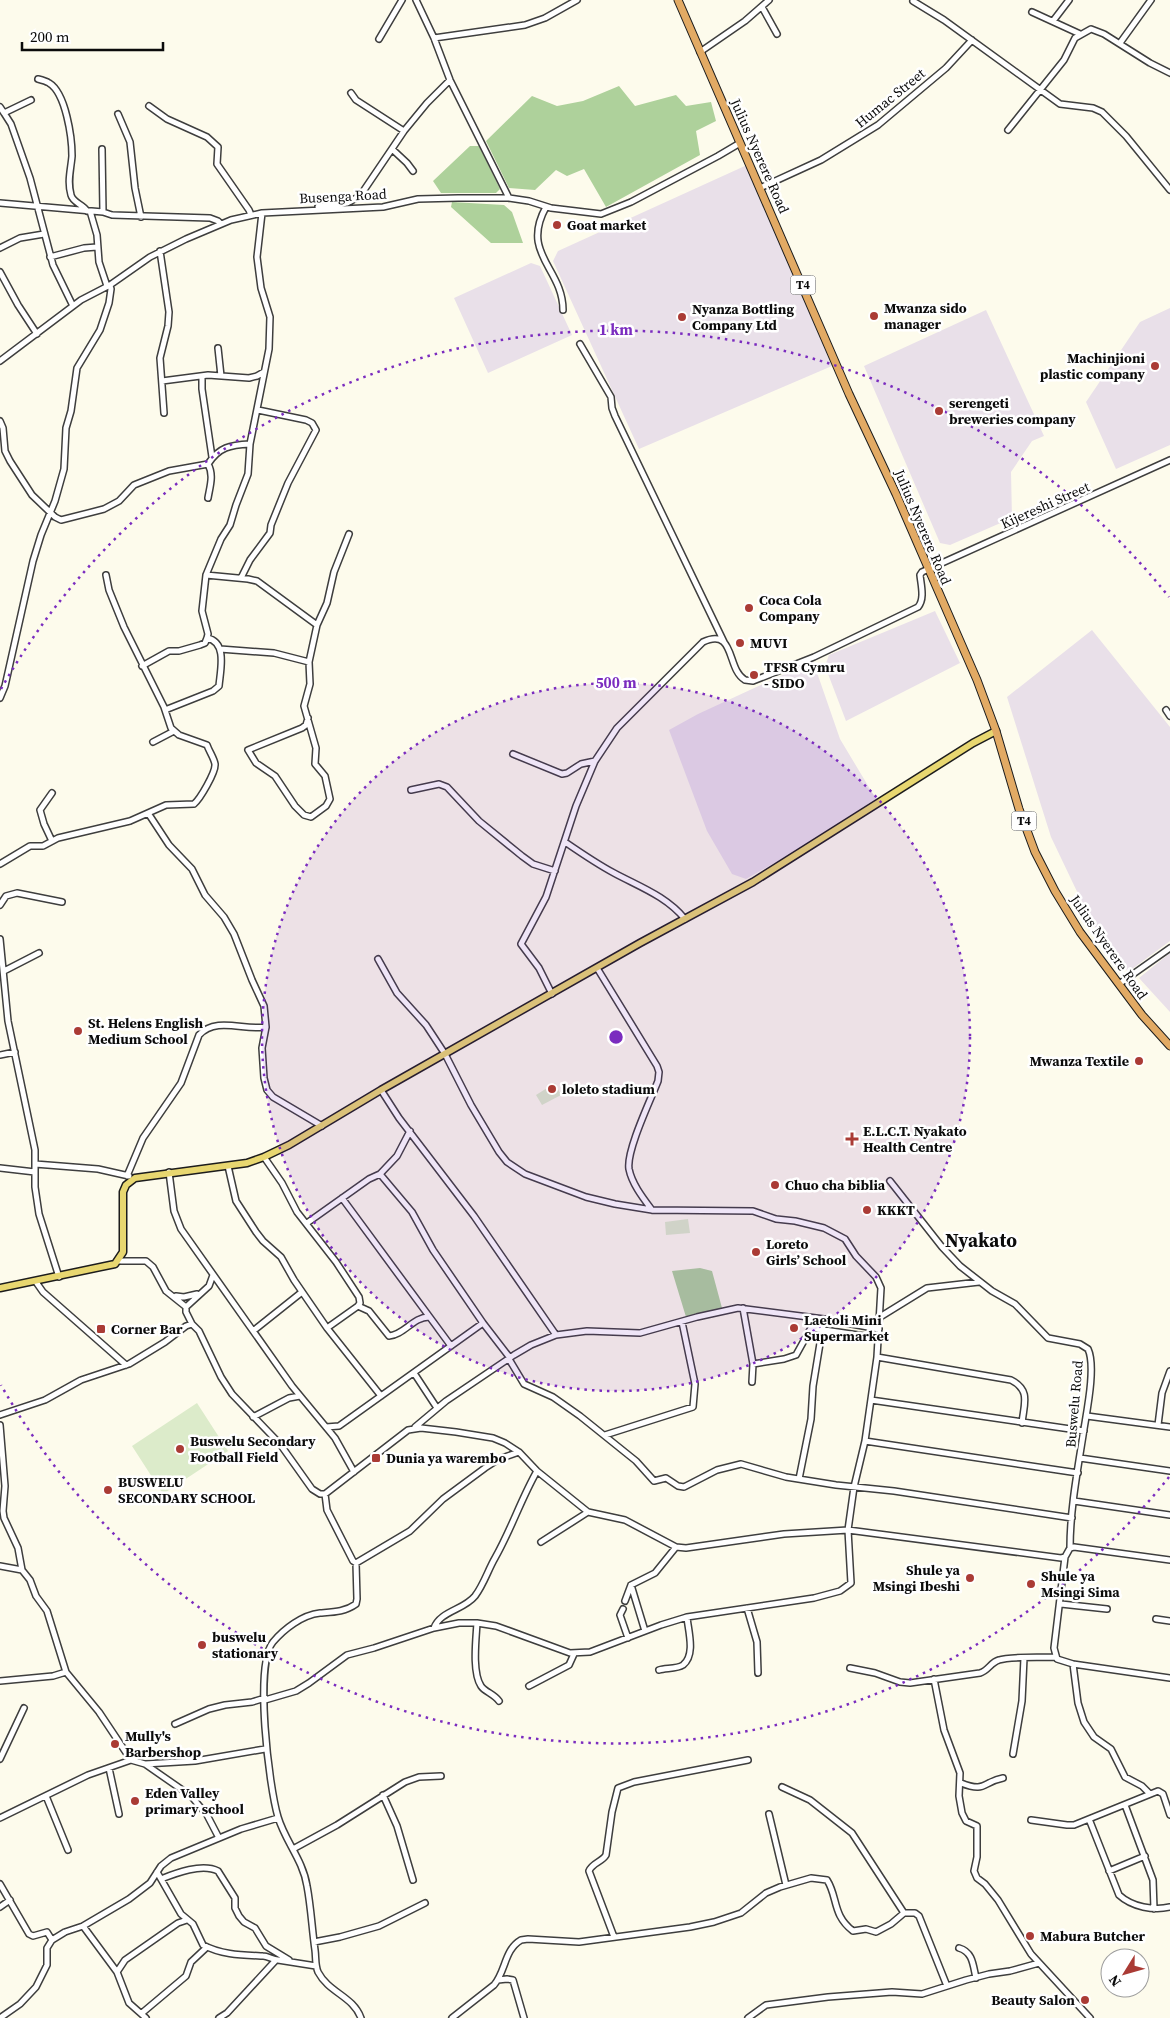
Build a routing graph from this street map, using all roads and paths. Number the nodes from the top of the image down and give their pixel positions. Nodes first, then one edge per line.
1 (402, 0) edge
2 (416, 0) edge
3 (577, 0) edge
4 (678, 0) edge
5 (769, 0) edge
6 (1069, 0) edge
7 (1151, 0) edge
8 (913, 2) dead end
9 (762, 7) junction
10 (1032, 12) dead end
11 (1053, 21) junction
12 (777, 34) dead end
13 (1080, 34) junction
14 (434, 38) junction
15 (379, 40) dead end
16 (972, 40) junction
17 (1120, 43) junction
18 (700, 52) junction
19 (1170, 73) edge
20 (38, 79) dead end
21 (450, 80) junction
22 (1042, 90) junction
23 (351, 93) dead end
24 (31, 100) dead end
25 (149, 106) dead end
26 (0, 107) edge
27 (4, 113) junction
28 (118, 114) dead end
29 (1008, 130) dead end
30 (404, 131) junction
31 (740, 142) junction
32 (392, 149) junction
33 (102, 150) dead end
34 (413, 171) dead end
35 (760, 188) junction
36 (1170, 190) edge
37 (508, 198) junction
38 (0, 203) edge
39 (38, 207) junction
40 (546, 207) junction
41 (312, 210) junction
42 (89, 211) junction
43 (103, 212) junction
44 (262, 213) junction
45 (251, 215) junction
46 (142, 217) junction
47 (221, 224) junction
48 (44, 234) junction
49 (96, 247) junction
50 (0, 248) edge
51 (160, 251) junction
52 (50, 257) junction
53 (0, 272) edge
54 (109, 286) junction
55 (73, 306) junction
56 (563, 310) dead end
57 (37, 334) junction
58 (580, 344) dead end
59 (218, 348) dead end
60 (0, 361) edge
61 (264, 372) junction
62 (202, 376) junction
63 (221, 376) junction
64 (162, 381) junction
65 (258, 410) junction
66 (164, 413) dead end
67 (0, 421) edge
68 (250, 444) junction
69 (212, 457) junction
70 (1170, 460) edge
71 (208, 464) junction
72 (208, 498) dead end
73 (51, 513) junction
74 (349, 534) dead end
75 (928, 569) junction
76 (206, 575) junction
77 (106, 576) dead end
78 (241, 578) junction
79 (317, 625) junction
80 (207, 638) junction
81 (724, 642) junction
82 (220, 649) junction
83 (309, 662) junction
84 (142, 666) junction
85 (0, 698) edge
86 (165, 710) junction
87 (1166, 710) dead end
88 (1170, 716) edge
89 (308, 718) junction
90 (174, 731) junction
91 (996, 731) junction
92 (153, 742) dead end
93 (513, 754) dead end
94 (595, 761) junction
95 (411, 790) dead end
96 (52, 793) dead end
97 (148, 813) junction
98 (52, 841) junction
99 (565, 842) junction
100 (0, 864) edge
101 (555, 871) junction
102 (62, 902) dead end
103 (0, 905) edge
104 (685, 919) junction
105 (0, 939) edge
106 (1170, 948) edge
107 (39, 953) dead end
108 (378, 959) dead end
109 (597, 968) junction
110 (4, 971) junction
111 (1119, 984) junction
112 (552, 994) junction
113 (266, 1027) junction
114 (1170, 1046) edge
115 (15, 1052) junction
116 (445, 1054) junction
117 (0, 1056) edge
118 (381, 1090) junction
119 (322, 1126) junction
120 (410, 1131) junction
121 (264, 1157) junction
122 (35, 1164) junction
123 (228, 1166) junction
124 (0, 1168) edge
125 (36, 1172) junction
126 (169, 1172) junction
127 (380, 1174) junction
128 (127, 1176) junction
129 (135, 1178) junction
130 (890, 1181) dead end
131 (342, 1198) junction
132 (652, 1210) junction
133 (307, 1223) junction
134 (118, 1261) junction
135 (213, 1274) junction
136 (59, 1277) junction
137 (36, 1282) junction
138 (980, 1282) junction
139 (209, 1286) junction
140 (222, 1287) junction
141 (0, 1288) edge
142 (302, 1292) junction
143 (198, 1294) junction
144 (175, 1296) junction
145 (358, 1306) junction
146 (186, 1307) junction
147 (744, 1308) junction
148 (429, 1317) junction
149 (880, 1317) junction
150 (824, 1319) junction
151 (682, 1322) junction
152 (483, 1323) junction
153 (192, 1324) junction
154 (327, 1328) junction
155 (822, 1328) junction
156 (879, 1329) junction
157 (252, 1331) junction
158 (556, 1335) junction
159 (878, 1338) junction
160 (451, 1346) junction
161 (877, 1357) junction
162 (509, 1359) junction
163 (753, 1364) junction
164 (126, 1365) junction
165 (1170, 1371) edge
166 (414, 1373) junction
167 (1168, 1380) edge
168 (752, 1382) dead end
169 (300, 1396) junction
170 (380, 1396) junction
171 (871, 1400) junction
172 (437, 1408) junction
173 (0, 1415) edge
174 (1087, 1416) junction
175 (253, 1417) junction
176 (1022, 1423) junction
177 (0, 1425) edge
178 (1158, 1425) junction
179 (339, 1426) junction
180 (326, 1427) junction
181 (1170, 1427) edge
182 (414, 1428) junction
183 (1084, 1431) junction
184 (606, 1435) junction
185 (335, 1438) junction
186 (865, 1441) junction
187 (519, 1452) junction
188 (1080, 1458) junction
189 (537, 1471) junction
190 (1170, 1471) edge
191 (354, 1472) junction
192 (1078, 1473) junction
193 (799, 1479) junction
194 (854, 1487) junction
195 (325, 1494) junction
196 (1074, 1501) junction
197 (588, 1512) junction
198 (1170, 1515) edge
199 (1072, 1518) junction
200 (848, 1530) junction
201 (541, 1542) dead end
202 (676, 1547) junction
203 (1070, 1548) junction
204 (1065, 1557) junction
205 (1170, 1560) edge
206 (356, 1563) junction
207 (0, 1566) edge
208 (22, 1570) junction
209 (630, 1585) junction
210 (625, 1601) dead end
211 (1061, 1604) junction
212 (747, 1608) junction
213 (623, 1609) dead end
214 (1107, 1609) dead end
215 (687, 1617) junction
216 (1156, 1619) dead end
217 (1170, 1621) edge
218 (477, 1623) junction
219 (434, 1628) junction
220 (645, 1631) junction
221 (628, 1638) junction
222 (574, 1654) junction
223 (1055, 1657) junction
224 (1024, 1658) junction
225 (1073, 1664) junction
226 (850, 1668) dead end
227 (659, 1670) dead end
228 (66, 1672) junction
229 (758, 1673) dead end
230 (1170, 1678) edge
231 (934, 1679) junction
232 (0, 1681) edge
233 (529, 1686) dead end
234 (265, 1699) junction
235 (499, 1701) dead end
236 (24, 1708) dead end
237 (175, 1724) dead end
238 (265, 1749) junction
239 (1013, 1754) dead end
240 (0, 1759) edge
241 (131, 1760) junction
242 (748, 1760) dead end
243 (145, 1764) junction
244 (109, 1768) junction
245 (441, 1776) dead end
246 (1003, 1778) dead end
247 (960, 1783) junction
248 (782, 1787) dead end
249 (1150, 1794) junction
250 (384, 1795) junction
251 (46, 1796) junction
252 (1124, 1804) junction
253 (119, 1814) dead end
254 (769, 1814) dead end
255 (1170, 1815) edge
256 (0, 1818) edge
257 (278, 1818) junction
258 (1090, 1819) junction
259 (1031, 1820) dead end
260 (219, 1838) junction
261 (293, 1849) junction
262 (68, 1850) dead end
263 (1145, 1856) junction
264 (1109, 1871) junction
265 (158, 1872) junction
266 (160, 1880) junction
267 (413, 1880) dead end
268 (0, 1884) edge
269 (786, 1885) junction
270 (10, 1900) junction
271 (425, 1903) dead end
272 (0, 1907) edge
273 (1170, 1907) edge
274 (1154, 1909) junction
275 (904, 1913) junction
276 (181, 1914) junction
277 (187, 1920) junction
278 (178, 1923) junction
279 (82, 1926) junction
280 (614, 1937) junction
281 (52, 1940) junction
282 (314, 1942) junction
283 (207, 1947) junction
284 (959, 1948) dead end
285 (276, 1960) junction
286 (291, 1961) junction
287 (1039, 1963) junction
288 (316, 1966) junction
289 (117, 1972) junction
290 (976, 1978) junction
291 (498, 1980) junction
292 (947, 1986) junction
293 (142, 2013) junction
294 (0, 2018) edge
295 (146, 2018) edge
296 (219, 2018) edge
297 (361, 2018) edge
298 (452, 2018) edge
299 (524, 2018) edge
300 (748, 2018) edge
301 (1090, 2018) edge

1 - 15 street
2 - 14 street
3 - 14 street
4 - 18 highway, Julius Nyerere Road / T4
5 - 9 street
6 - 11 street
7 - 17 street
8 - 16 street
9 - 12 street
9 - 18 street
10 - 11 street
11 - 13 street
13 - 17 street
13 - 22 street
14 - 21 street
16 - 22 street
16 - 35 street, Humac Street
17 - 19 street
18 - 31 highway, Julius Nyerere Road / T4
20 - 42 street
21 - 30 street
21 - 37 street
22 - 29 street
22 - 36 street
23 - 30 street
24 - 27 street
25 - 45 street
26 - 27 street
27 - 39 street
28 - 46 street
30 - 32 street
31 - 35 highway, Julius Nyerere Road / T4
31 - 40 street, Busenga Road
32 - 34 street
32 - 41 street
33 - 43 street
35 - 75 highway, Julius Nyerere Road / T4
37 - 40 street, Busenga Road
37 - 41 street, Busenga Road
38 - 39 street
39 - 42 street
39 - 48 street
40 - 56 street
41 - 44 street, Busenga Road
42 - 43 street
42 - 49 street
43 - 46 street
44 - 45 street, Busenga Road
44 - 61 street
45 - 47 street, Busenga Road
46 - 47 street
47 - 51 street, Busenga Road
48 - 50 street
48 - 52 street
49 - 52 street
49 - 54 street
51 - 54 street, Busenga Road
51 - 64 street
52 - 55 street
53 - 57 street
54 - 55 street, Busenga Road
54 - 73 street
55 - 57 street, Busenga Road
57 - 60 street, Busenga Road
58 - 81 street
59 - 63 street
61 - 63 street
61 - 65 street
62 - 63 street
62 - 64 street
62 - 69 street
64 - 66 street
65 - 68 street
65 - 78 street
67 - 73 street
68 - 69 street
68 - 76 street
69 - 71 street
70 - 75 street, Kijereshi Street
71 - 72 street
71 - 73 street
73 - 85 street
74 - 79 street
75 - 81 street
75 - 91 highway, Julius Nyerere Road / T4
76 - 78 street
76 - 80 street
77 - 84 street
78 - 79 street
79 - 83 street
80 - 82 street
80 - 84 street
81 - 94 street
82 - 83 street
82 - 86 street
83 - 89 street
84 - 86 street
86 - 90 street
87 - 88 street
89 - 89 street
90 - 92 street
90 - 97 street
91 - 104 main road
91 - 111 highway, Julius Nyerere Road / T4
93 - 94 street
94 - 99 street
95 - 101 street
96 - 98 street
97 - 98 street
97 - 113 street
98 - 100 street
99 - 101 street
99 - 104 street
101 - 112 street
102 - 103 street
104 - 109 main road
105 - 110 street
106 - 111 street
107 - 110 street
108 - 116 street
109 - 112 main road
109 - 132 street
110 - 115 street
111 - 114 highway, Julius Nyerere Road / T4
112 - 116 main road
113 - 119 street
113 - 128 street
115 - 117 street
115 - 122 street
116 - 118 main road
116 - 132 street
118 - 119 main road
118 - 120 street
119 - 121 main road
120 - 127 street
120 - 158 street
121 - 123 main road
121 - 133 street
122 - 125 street
122 - 128 street
123 - 126 main road
123 - 142 street
124 - 125 street
125 - 136 street
126 - 129 main road
126 - 135 street
127 - 131 street
127 - 152 street
128 - 129 street
129 - 134 main road
130 - 138 street, Buswelu Road
131 - 133 street
131 - 148 street
132 - 149 street
133 - 145 street
134 - 136 main road
134 - 144 street
135 - 139 street
135 - 140 street
136 - 137 main road
137 - 141 main road
137 - 164 street
138 - 149 street
138 - 174 street, Buswelu Road
139 - 140 street
139 - 143 street
140 - 157 street
142 - 154 street
142 - 157 street
143 - 144 street
143 - 146 street
144 - 146 street
145 - 148 street
145 - 154 street
146 - 153 street
147 - 150 street
147 - 151 street
147 - 163 street
148 - 160 street
149 - 156 street
150 - 155 street
150 - 156 street
151 - 158 street
151 - 184 street
152 - 160 street
152 - 162 street
153 - 164 street
153 - 175 street
154 - 170 street
155 - 159 street
155 - 163 street
155 - 193 street
156 - 159 street
157 - 169 street
158 - 162 street
159 - 161 street
160 - 166 street
161 - 171 street
161 - 176 street
162 - 172 street
162 - 184 street
163 - 168 street
164 - 173 street
165 - 167 street
166 - 170 street
166 - 172 street
167 - 178 street
169 - 175 street
169 - 180 street
170 - 179 street
171 - 176 street
171 - 186 street
172 - 182 street
174 - 178 street
174 - 183 street, Buswelu Road
175 - 195 street
176 - 183 street
177 - 208 street
178 - 181 street
179 - 180 street
179 - 185 street
180 - 185 street
182 - 187 street
182 - 191 street
183 - 188 street, Buswelu Road
184 - 193 street
185 - 191 street
186 - 192 street
186 - 194 street
187 - 189 street
187 - 206 street
188 - 190 street
188 - 192 street, Buswelu Road
189 - 197 street
189 - 219 street
191 - 195 street
192 - 196 street, Buswelu Road
193 - 194 street
194 - 199 street
194 - 200 street
195 - 206 street
196 - 198 street
196 - 199 street, Buswelu Road
197 - 201 street
197 - 202 street
199 - 203 street, Buswelu Road
200 - 202 street
200 - 204 street
200 - 212 street
202 - 209 street
203 - 204 street
203 - 205 street
204 - 211 street
206 - 234 street
207 - 208 street
208 - 228 street
209 - 210 street
209 - 220 street
211 - 214 street
211 - 223 street
212 - 215 street
212 - 229 street
213 - 221 street
215 - 220 street
215 - 227 street
216 - 217 street
218 - 219 street
218 - 222 street
218 - 235 street
219 - 234 street
220 - 221 street
221 - 222 street
222 - 233 street
223 - 224 street
223 - 225 street
224 - 231 street
224 - 239 street
225 - 230 street
225 - 249 street
226 - 231 street
228 - 232 street
228 - 241 street
231 - 247 street
234 - 237 street
234 - 238 street
236 - 240 street
238 - 243 street
238 - 257 street
241 - 243 street
241 - 244 street
242 - 280 street
243 - 260 street
244 - 251 street
244 - 253 street
245 - 250 street
246 - 247 street
247 - 287 street
248 - 275 street
249 - 252 street
249 - 255 street
250 - 261 street
250 - 267 street
251 - 256 street
251 - 262 street
252 - 258 street
252 - 263 street
254 - 269 street
257 - 260 street
257 - 261 street
258 - 259 street
258 - 264 street
260 - 265 street
261 - 282 street
263 - 264 street
263 - 274 street
264 - 274 street
265 - 266 street
265 - 279 street
266 - 276 street
266 - 286 street
268 - 270 street
269 - 275 street
269 - 280 street
270 - 272 street
270 - 281 street
271 - 282 street
273 - 274 street
275 - 292 street
276 - 277 street
276 - 278 street
277 - 278 street
277 - 283 street
278 - 289 street
279 - 281 street
279 - 289 street
280 - 291 street
281 - 294 street
282 - 288 street
283 - 285 street
283 - 293 street
284 - 290 street
285 - 286 street
285 - 296 street
286 - 288 street
287 - 290 street
287 - 301 street
288 - 297 street
289 - 293 street
290 - 292 street
291 - 298 street
291 - 299 street
292 - 300 street
293 - 295 street

